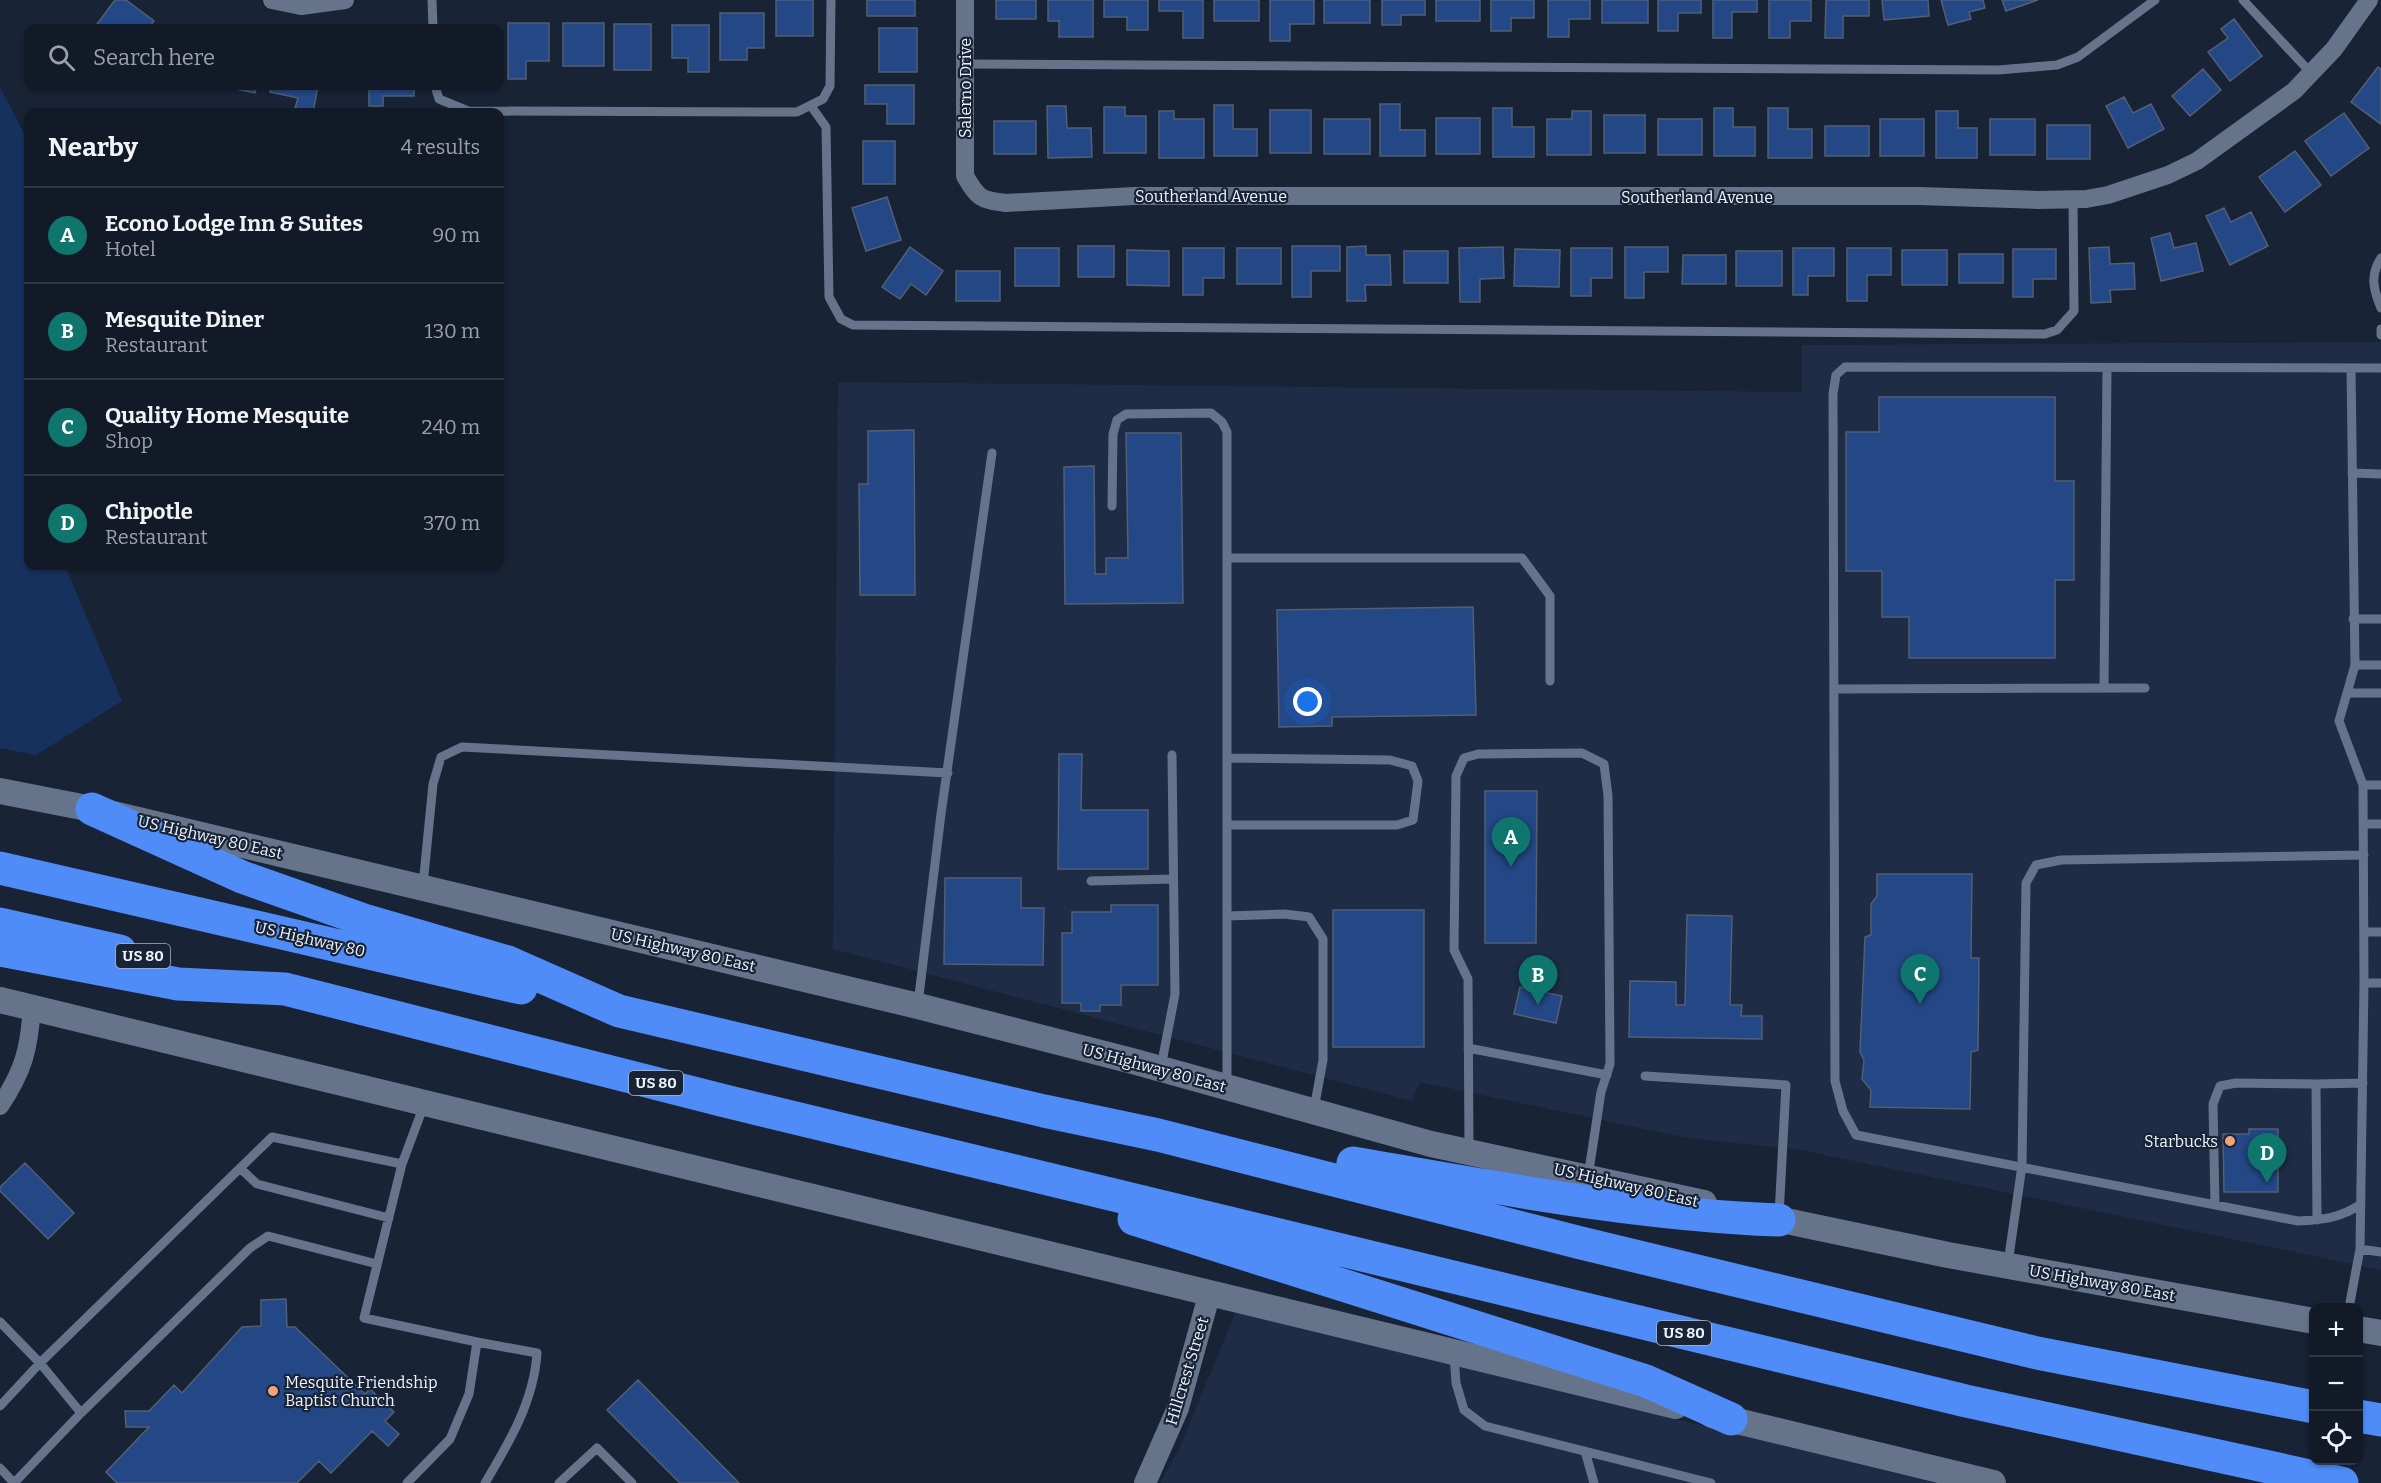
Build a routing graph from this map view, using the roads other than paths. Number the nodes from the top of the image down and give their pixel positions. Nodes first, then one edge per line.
1 (272, 0) edge
2 (345, 0) edge
3 (432, 0) edge
4 (831, 0) edge
5 (965, 0) edge
6 (2155, 0) edge
7 (2243, 0) edge
8 (2369, 0) edge
9 (292, 2) edge
10 (433, 24) edge
11 (965, 64) junction
12 (2311, 73) junction
13 (436, 90) edge
14 (811, 106) junction
15 (461, 108) edge
16 (504, 111) edge
17 (965, 176) joint
18 (2073, 199) junction
19 (2381, 258) edge
20 (2381, 308) edge
21 (2381, 329) edge
22 (2381, 335) edge
23 (2107, 368) junction
24 (2350, 368) junction
25 (2381, 368) edge
26 (992, 453) dead end
27 (2352, 473) junction
28 (2381, 474) edge
29 (1112, 506) dead end
30 (1227, 558) junction
31 (2353, 619) junction
32 (2381, 619) edge
33 (2355, 665) junction
34 (2381, 665) edge
35 (1550, 681) dead end
36 (2104, 688) junction
37 (2145, 688) dead end
38 (1834, 689) junction
39 (2347, 693) junction
40 (2381, 693) edge
41 (1172, 755) dead end
42 (1227, 758) junction
43 (948, 773) junction
44 (2363, 784) junction
45 (2381, 785) edge
46 (0, 791) edge
47 (92, 809) junction
48 (2363, 824) junction
49 (2381, 824) edge
50 (1227, 825) junction
51 (2364, 855) junction
52 (0, 868) edge
53 (1173, 879) junction
54 (1091, 881) dead end
55 (422, 888) junction
56 (1227, 916) junction
57 (0, 924) edge
58 (2364, 932) junction
59 (2381, 932) edge
60 (0, 950) edge
61 (2364, 983) junction
62 (2381, 983) edge
63 (285, 989) junction
64 (0, 1000) edge
65 (918, 1006) junction
66 (32, 1007) junction
67 (619, 1011) junction
68 (1468, 1048) junction
69 (1161, 1069) junction
70 (1606, 1075) junction
71 (1646, 1076) dead end
72 (2363, 1083) junction
73 (2316, 1084) junction
74 (1227, 1088) junction
75 (426, 1102) junction
76 (0, 1106) edge
77 (1314, 1112) junction
78 (1469, 1152) junction
79 (1251, 1158) junction
80 (402, 1164) junction
81 (2022, 1166) junction
82 (240, 1168) junction
83 (1028, 1173) junction
84 (1588, 1177) junction
85 (2215, 1204) junction
86 (2361, 1204) junction
87 (389, 1218) junction
88 (1779, 1220) junction
89 (2317, 1220) junction
90 (2360, 1249) junction
91 (2381, 1252) edge
92 (377, 1264) junction
93 (2008, 1266) junction
94 (1210, 1292) junction
95 (2350, 1303) edge
96 (2309, 1320) edge
97 (0, 1322) edge
98 (2363, 1330) edge
99 (2381, 1333) edge
100 (477, 1342) junction
101 (1454, 1352) junction
102 (40, 1363) junction
103 (0, 1406) edge
104 (2309, 1406) edge
105 (81, 1413) junction
106 (2363, 1417) edge
107 (1731, 1419) junction
108 (2381, 1420) edge
109 (1586, 1451) junction
110 (0, 1468) edge
111 (14, 1483) edge
112 (407, 1483) edge
113 (485, 1483) edge
114 (559, 1483) edge
115 (632, 1483) edge
116 (1145, 1483) edge
117 (1594, 1483) edge
118 (1711, 1483) edge
119 (1993, 1483) edge
120 (2342, 1483) edge

1 - 9 street
2 - 9 street
3 - 10 lane
4 - 14 lane
5 - 11 street, Salerno Drive
6 - 11 lane
7 - 12 lane
8 - 12 street, Southerland Avenue
11 - 17 street, Salerno Drive
12 - 18 street, Southerland Avenue
13 - 15 lane
14 - 16 lane
14 - 18 lane
17 - 18 street, Southerland Avenue
19 - 20 lane
21 - 22 lane
23 - 24 lane
23 - 36 lane
23 - 38 lane
24 - 25 lane
24 - 27 lane
26 - 43 lane
27 - 28 lane
27 - 31 lane
29 - 30 lane
30 - 35 lane
30 - 42 lane
31 - 32 lane
31 - 33 lane
33 - 34 lane
33 - 39 lane
36 - 37 lane
36 - 38 lane
38 - 81 lane
39 - 40 lane
39 - 44 lane
41 - 53 lane
42 - 50 lane
42 - 50 lane
43 - 55 lane
43 - 65 lane
44 - 45 lane
44 - 48 lane
46 - 47 main road, US Highway 80 East
47 - 55 main road, US Highway 80 East
47 - 67 highway
48 - 49 lane
48 - 51 lane
50 - 56 lane
51 - 58 lane
51 - 81 lane
52 - 67 highway, US Highway 80
53 - 54 lane
53 - 69 lane
55 - 65 main road, US Highway 80 East
56 - 74 lane
56 - 77 lane
57 - 63 highway, US 80
58 - 59 lane
58 - 61 lane
60 - 63 highway
61 - 62 lane
61 - 72 lane
63 - 83 highway, US 80
64 - 66 main road
65 - 69 main road, US Highway 80 East
66 - 75 main road
66 - 76 street
67 - 79 highway
68 - 70 lane
68 - 70 lane
68 - 78 lane
69 - 74 main road, US Highway 80 East
70 - 84 lane
71 - 88 lane
72 - 73 lane
72 - 86 lane
73 - 85 lane
73 - 89 lane
74 - 77 main road, US Highway 80 East
75 - 80 lane
75 - 94 main road
77 - 78 main road, US Highway 80 East
78 - 84 main road, US Highway 80 East
79 - 88 highway
79 - 104 highway
80 - 82 lane
80 - 87 lane
81 - 85 lane
81 - 93 lane
82 - 87 lane
82 - 102 lane
83 - 107 highway
83 - 120 highway, US 80
84 - 88 main road, US Highway 80 East
85 - 89 lane
86 - 89 lane
86 - 90 lane
87 - 92 lane
88 - 93 main road, US Highway 80 East
90 - 91 lane
90 - 95 lane
92 - 100 lane
92 - 105 lane
93 - 96 main road, US Highway 80 East
94 - 101 main road
94 - 116 street, Hillcrest Street
97 - 102 lane
98 - 99 main road
100 - 112 lane
100 - 113 lane
101 - 107 main road
101 - 109 lane
102 - 103 lane
102 - 105 lane
105 - 111 lane
106 - 108 highway
107 - 119 main road
109 - 117 lane
109 - 118 lane
110 - 111 lane
114 - 115 lane

